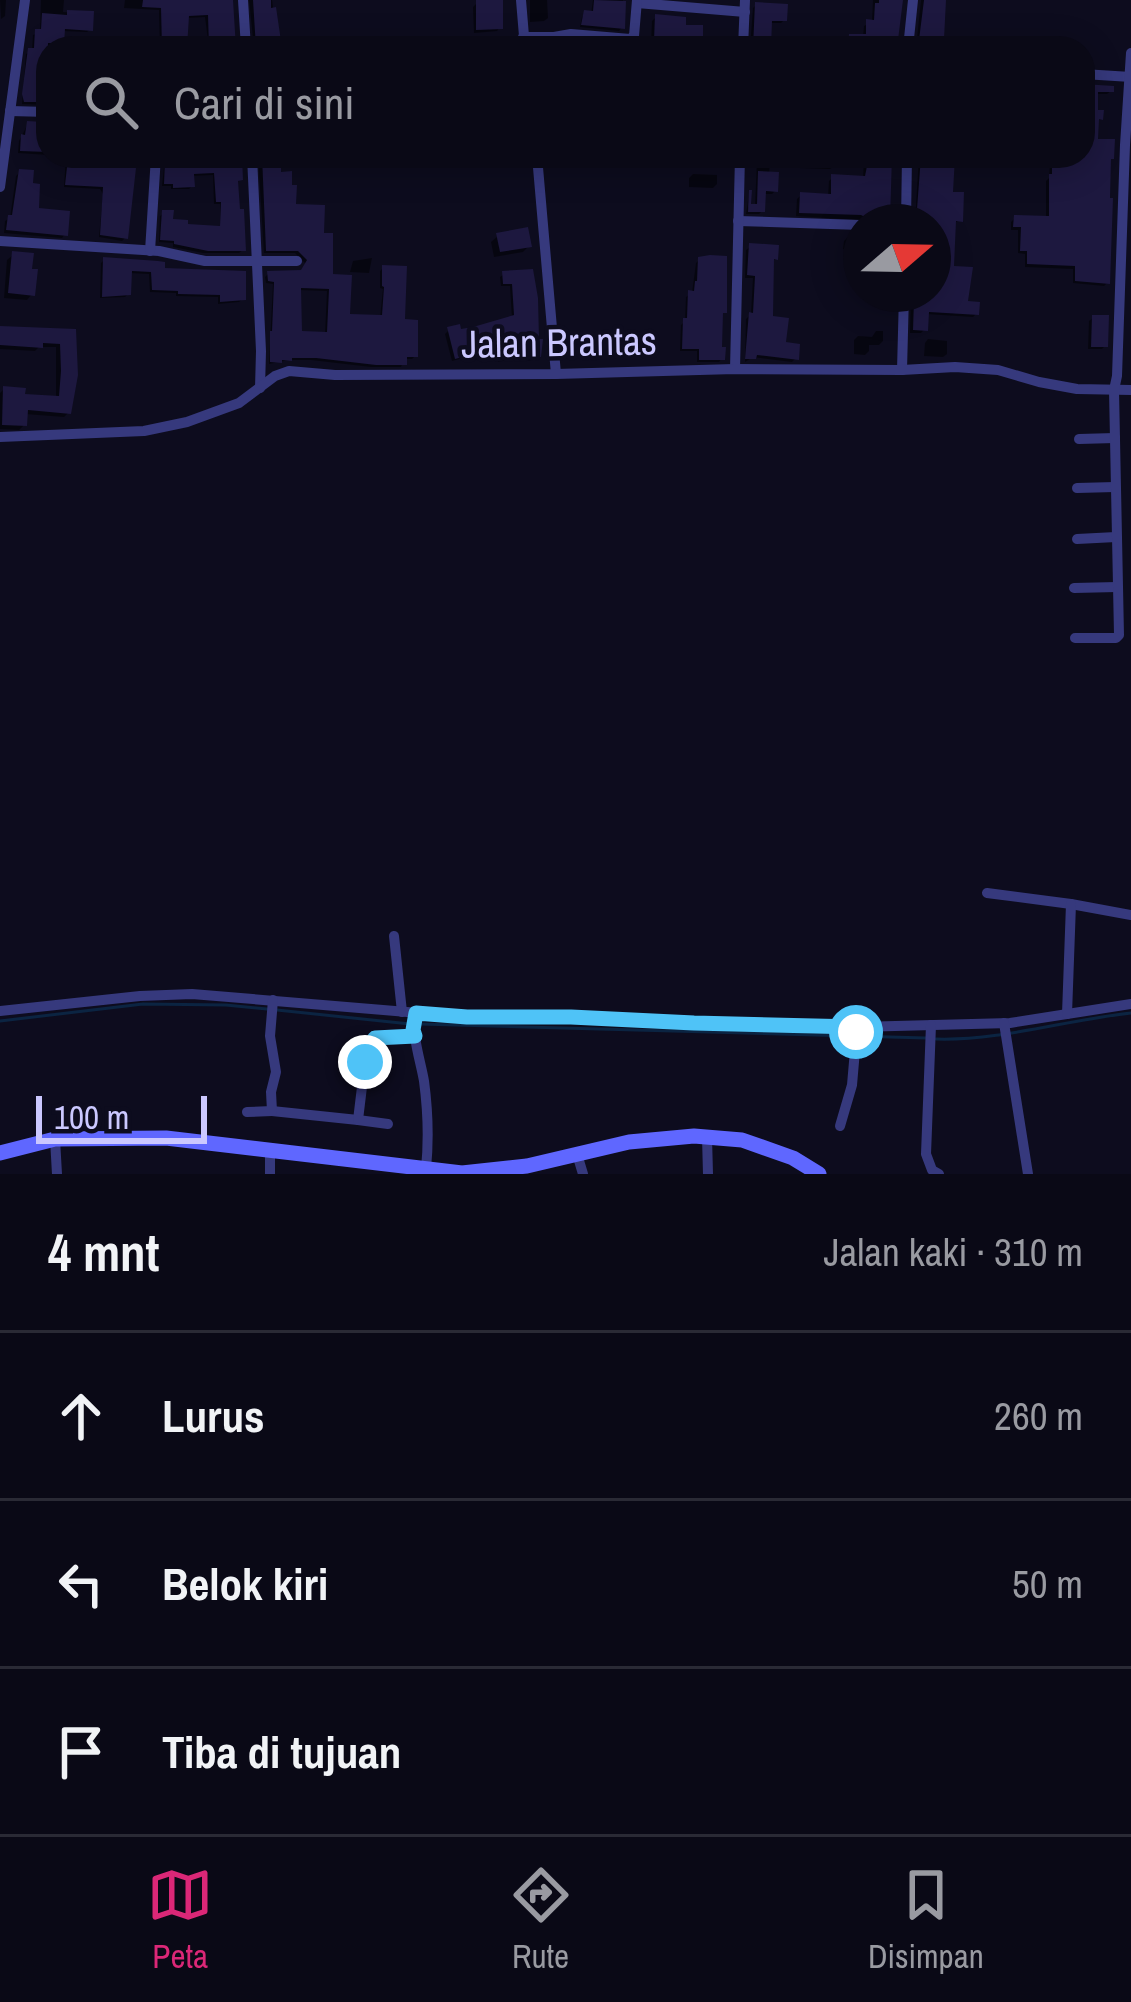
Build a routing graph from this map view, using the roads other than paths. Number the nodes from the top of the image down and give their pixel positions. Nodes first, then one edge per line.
1 (25, 0) edge
2 (243, 0) edge
3 (521, 0) edge
4 (914, 0) edge
5 (637, 2) edge
6 (745, 6) edge
7 (245, 36) edge
8 (524, 36) edge
9 (560, 36) edge
10 (595, 36) edge
11 (634, 36) edge
12 (744, 36) edge
13 (910, 36) edge
14 (1131, 53) edge
15 (1095, 75) edge
16 (1130, 76) edge
17 (10, 111) junction
18 (36, 112) edge
19 (4, 126) edge
20 (155, 168) edge
21 (252, 168) edge
22 (538, 168) edge
23 (740, 168) edge
24 (907, 168) edge
25 (0, 187) edge
26 (906, 204) edge
27 (738, 220) junction
28 (843, 224) edge
29 (0, 241) edge
30 (150, 250) junction
31 (256, 261) junction
32 (297, 261) dead end
33 (904, 312) edge
34 (735, 369) junction
35 (902, 370) junction
36 (556, 374) junction
37 (260, 388) junction
38 (1114, 390) junction
39 (1131, 390) edge
40 (1114, 417) junction
41 (1131, 417) edge
42 (0, 437) edge
43 (1114, 438) junction
44 (1079, 439) dead end
45 (1115, 487) junction
46 (1077, 488) dead end
47 (1116, 537) junction
48 (1077, 539) dead end
49 (1117, 563) junction
50 (1131, 563) edge
51 (1117, 587) junction
52 (1074, 588) dead end
53 (1075, 638) dead end
54 (987, 893) dead end
55 (1071, 904) junction
56 (1131, 915) edge
57 (394, 936) dead end
58 (1131, 1004) edge
59 (272, 1007) junction
60 (0, 1011) edge
61 (402, 1012) junction
62 (1067, 1014) junction
63 (415, 1025) junction
64 (1005, 1029) junction
65 (856, 1033) junction
66 (931, 1035) junction
67 (272, 1111) junction
68 (247, 1112) dead end
69 (358, 1120) junction
70 (388, 1124) dead end
71 (840, 1126) dead end
72 (707, 1137) junction
73 (55, 1139) junction
74 (270, 1150) junction
75 (0, 1154) edge
76 (577, 1154) junction
77 (427, 1162) junction
78 (373, 1168) edge
79 (496, 1172) edge
80 (57, 1174) edge
81 (270, 1174) edge
82 (583, 1174) edge
83 (708, 1174) edge
84 (819, 1174) edge
85 (939, 1174) edge
86 (1028, 1174) edge

1 - 17 street
2 - 7 street
3 - 8 street
4 - 13 street
5 - 6 street
5 - 11 street
6 - 12 street
9 - 10 street
14 - 16 street
15 - 16 street
16 - 38 street
17 - 18 street
17 - 19 street
19 - 25 street
20 - 30 street
21 - 31 street
22 - 36 street
23 - 27 street
24 - 26 street
27 - 28 street
27 - 34 street
29 - 30 street
30 - 31 street
31 - 32 street
31 - 37 street
33 - 35 street
34 - 35 street, Jalan Brantas
34 - 36 street, Jalan Brantas
35 - 38 street, Jalan Brantas
36 - 37 street, Jalan Brantas
37 - 42 street, Jalan Brantas
38 - 39 street, Jalan Brantas
38 - 40 street
40 - 41 street
40 - 43 street
43 - 44 street
43 - 45 street
45 - 46 street
45 - 47 street
47 - 48 street
47 - 49 street
49 - 50 street
49 - 51 street
51 - 52 street
51 - 53 street
54 - 55 street
55 - 56 street
55 - 62 street
57 - 61 street
58 - 62 street
59 - 60 street
59 - 61 street
59 - 67 street
61 - 63 street
62 - 64 street
63 - 65 street
63 - 69 street
63 - 77 street
64 - 66 street
64 - 86 street
65 - 66 street
65 - 71 street
66 - 85 street
67 - 68 street
67 - 69 street
69 - 70 street
72 - 76 main road
72 - 83 street
72 - 84 main road
73 - 74 main road
73 - 75 main road
73 - 80 street
74 - 78 main road
74 - 81 street
76 - 79 main road
76 - 82 street
77 - 78 main road
77 - 79 main road

